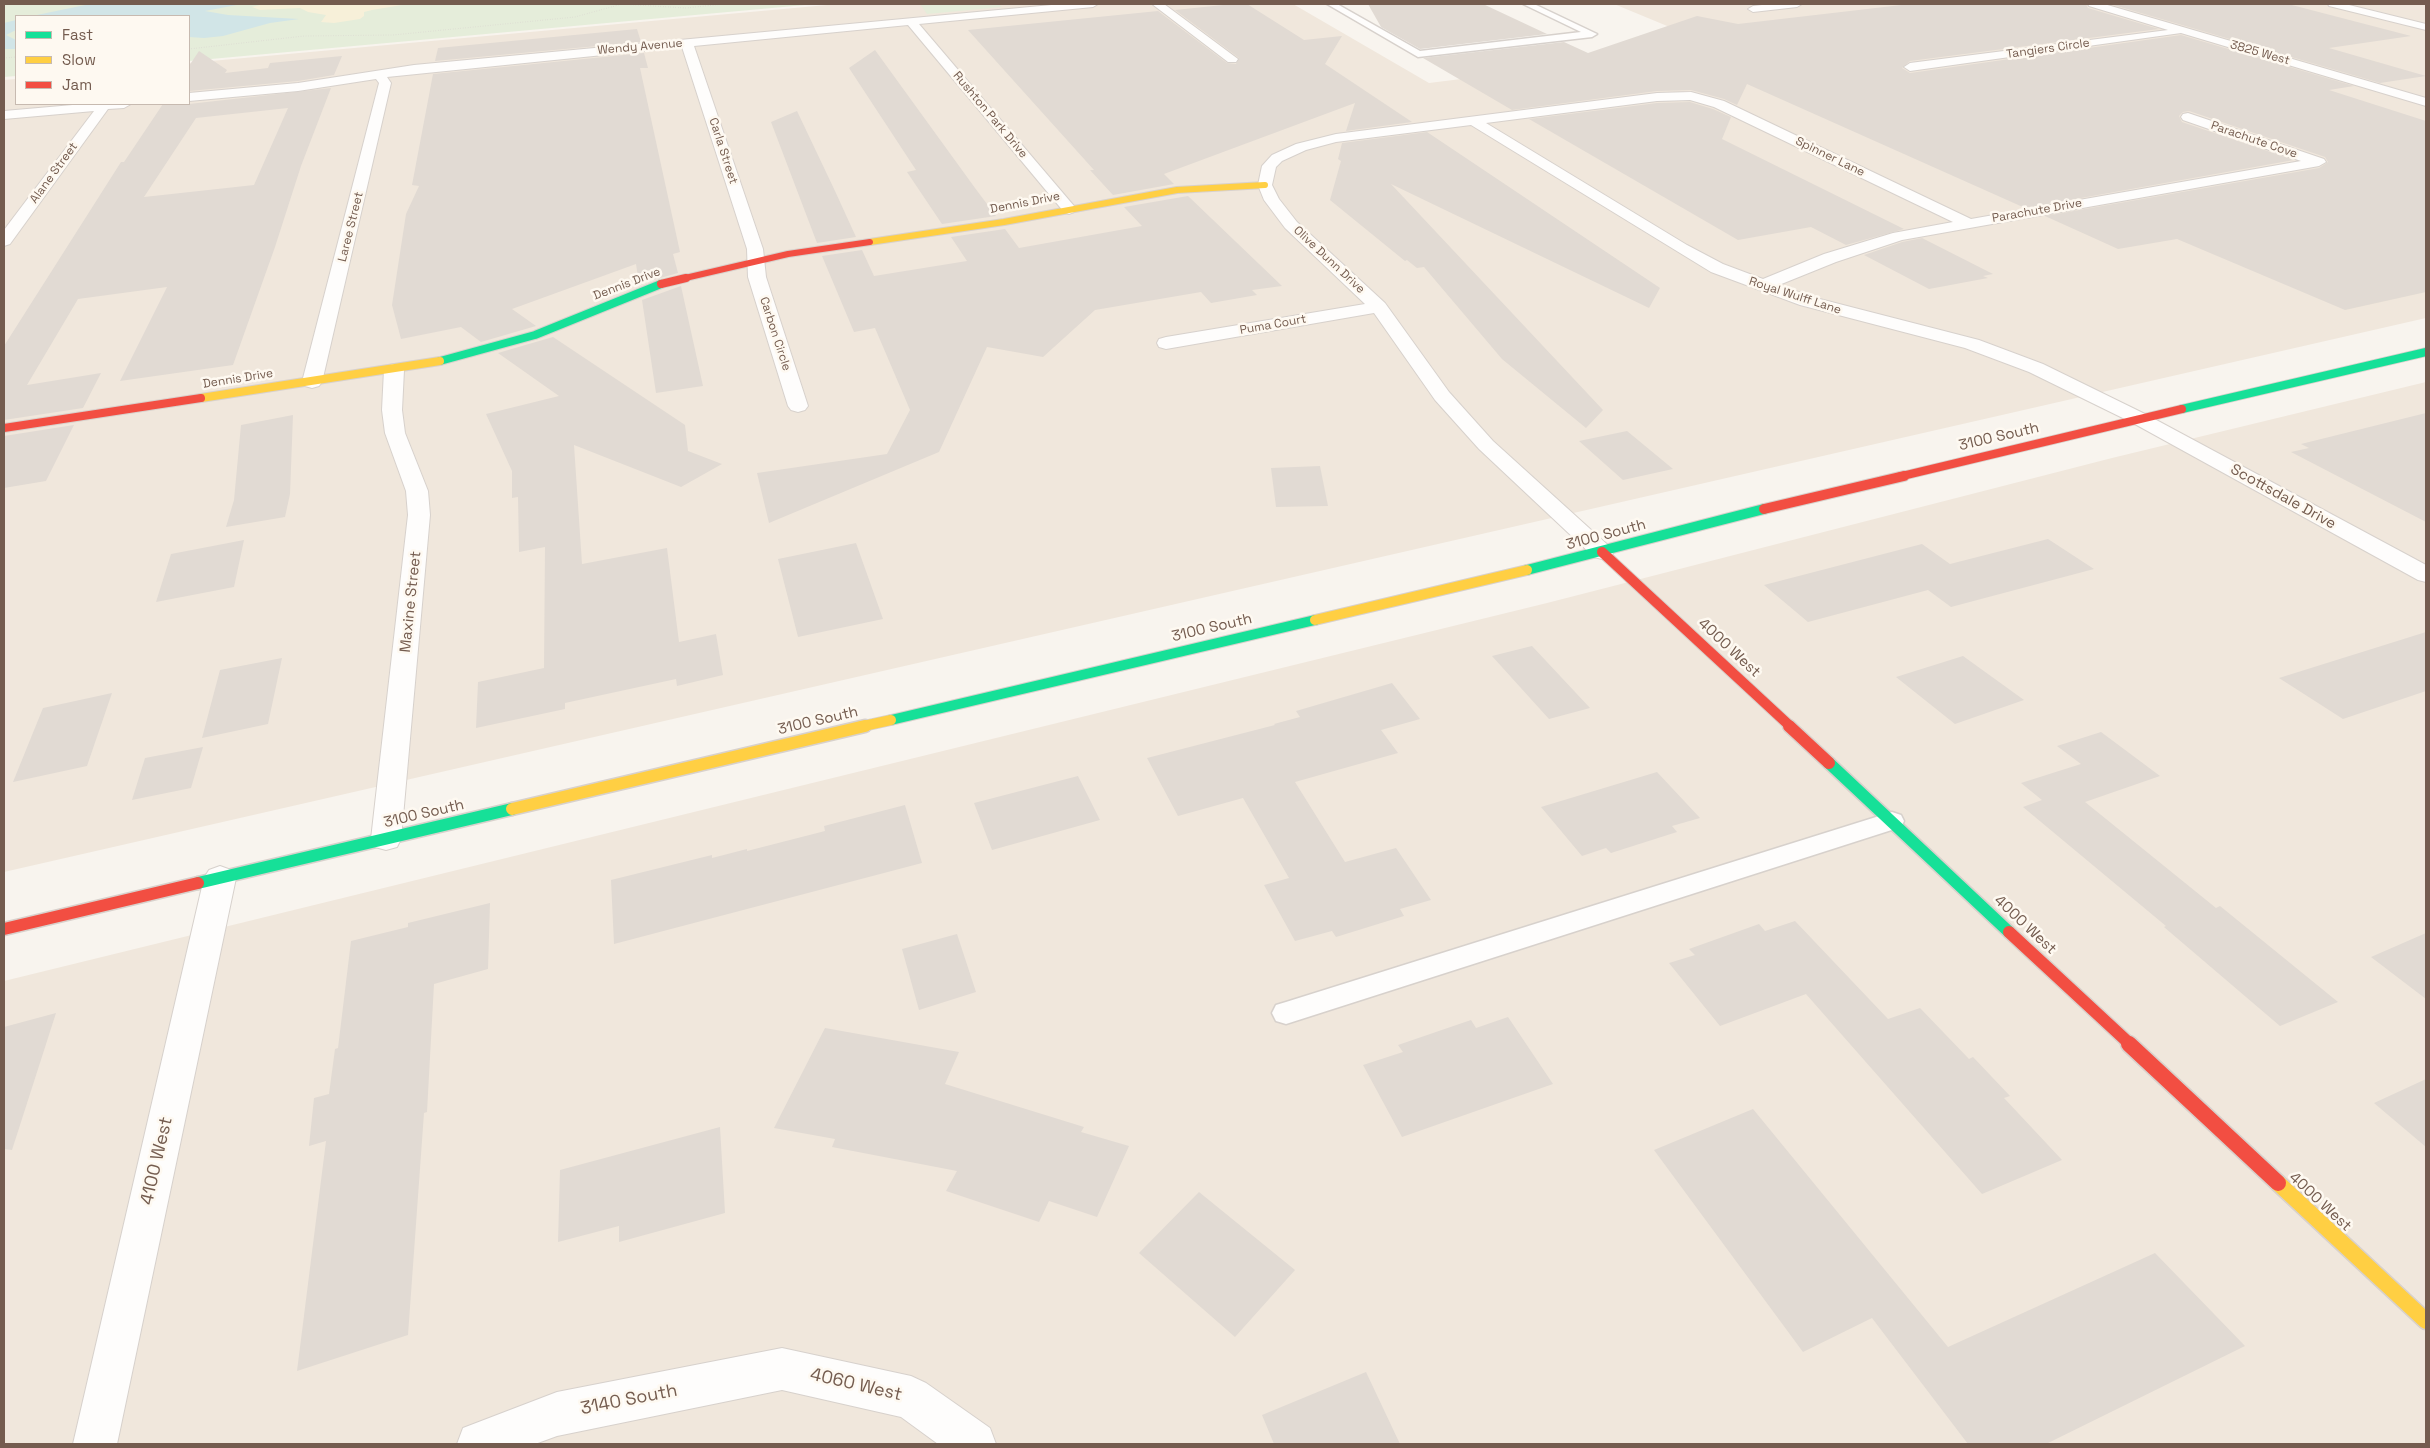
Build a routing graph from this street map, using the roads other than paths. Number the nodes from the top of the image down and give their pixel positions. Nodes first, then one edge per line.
1 (1092, 4) edge
2 (1157, 4) edge
3 (1331, 4) edge
4 (1527, 4) edge
5 (1797, 4) edge
6 (2093, 4) edge
7 (2333, 4) edge
8 (1754, 9) dead end
9 (2426, 20) edge
10 (911, 21) junction
11 (2407, 23) junction
12 (2426, 27) edge
13 (2185, 31) junction
14 (687, 43) junction
15 (1232, 59) dead end
16 (1910, 67) dead end
17 (379, 74) junction
18 (190, 97) edge
19 (2426, 102) edge
20 (114, 105) edge
21 (104, 106) junction
22 (4, 115) edge
23 (2188, 117) dead end
24 (1474, 121) junction
25 (2319, 162) joint
26 (1265, 185) junction
27 (1069, 209) junction
28 (1968, 223) junction
29 (4, 241) edge
30 (756, 261) junction
31 (1762, 286) junction
32 (1380, 307) junction
33 (1166, 343) dead end
34 (2426, 352) edge
35 (394, 370) junction
36 (312, 382) junction
37 (798, 406) dead end
38 (2140, 419) junction
39 (4, 428) edge
40 (1602, 552) junction
41 (2426, 575) edge
42 (1892, 822) junction
43 (386, 839) junction
44 (220, 878) junction
45 (4, 929) edge
46 (1286, 1013) dead end
47 (2426, 1322) edge
48 (782, 1369) joint
49 (95, 1444) edge
50 (479, 1444) edge
51 (974, 1444) edge

1 - 10 street, Wendy Avenue
2 - 15 street
3 - 4 lane
5 - 8 street
6 - 13 street, 3825 West
7 - 11 street
9 - 11 street
10 - 14 street, Wendy Avenue
10 - 27 street, Rushton Park Drive
11 - 12 street
13 - 16 street, Tangiers Circle
13 - 19 street, 3825 West
14 - 17 street, Wendy Avenue
14 - 30 street, Carla Street
17 - 18 street, Wendy Avenue
17 - 36 street, Laree Street
20 - 21 street
21 - 22 street
21 - 29 street, Alane Street
23 - 25 street, Parachute Cove
24 - 26 street
24 - 28 street, Spinner Lane
24 - 31 street, Royal Wulff Lane
25 - 28 street, Parachute Drive
26 - 27 main road, Dennis Drive
26 - 32 street, Olive Dunn Drive
27 - 30 main road, Dennis Drive
28 - 31 street, Parachute Drive
30 - 35 main road, Dennis Drive
30 - 37 street, Carbon Circle
31 - 38 street, Royal Wulff Lane
32 - 33 street, Puma Court
32 - 40 street, Olive Dunn Drive
34 - 38 main road, 3100 South
35 - 36 main road, Dennis Drive
35 - 43 street, Maxine Street
36 - 39 main road, Dennis Drive
38 - 40 main road, 3100 South
38 - 41 street, Scottsdale Drive
40 - 42 main road, 4000 West
40 - 43 main road, 3100 South
42 - 46 lane
42 - 47 main road, 4000 West
43 - 44 main road, 3100 South
44 - 45 main road, 3100 South
44 - 49 street, 4100 West
48 - 50 street, 3140 South
48 - 51 street, 4060 West

